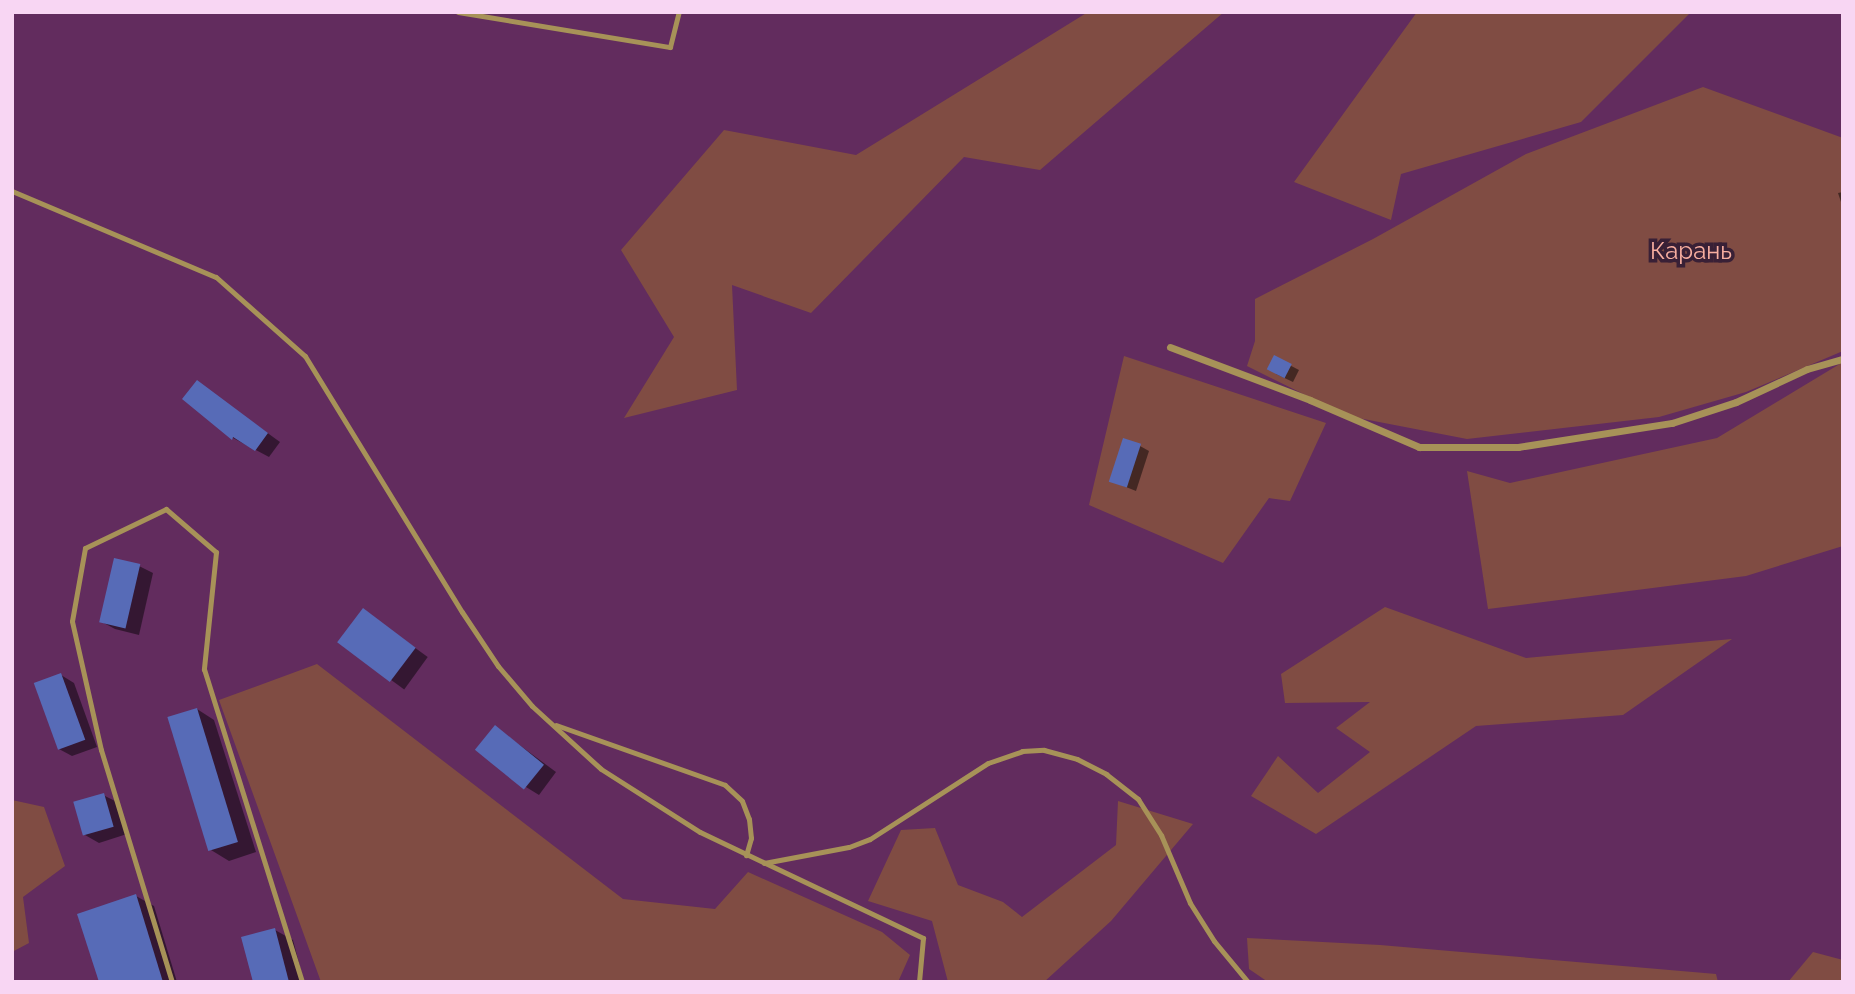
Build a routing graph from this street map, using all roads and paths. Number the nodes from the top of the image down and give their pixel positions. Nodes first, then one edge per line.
1 (458, 12) edge
2 (679, 12) edge
3 (12, 191) edge
4 (1170, 347) dead end
5 (1843, 359) edge
6 (552, 724) junction
7 (746, 855) junction
8 (764, 863) junction
9 (172, 982) edge
10 (302, 982) edge
11 (919, 982) edge
12 (1248, 982) edge

1 - 2 lane
3 - 6 lane
4 - 5 street
6 - 7 lane
6 - 7 lane
7 - 8 lane
8 - 11 lane
8 - 12 lane
9 - 10 lane

